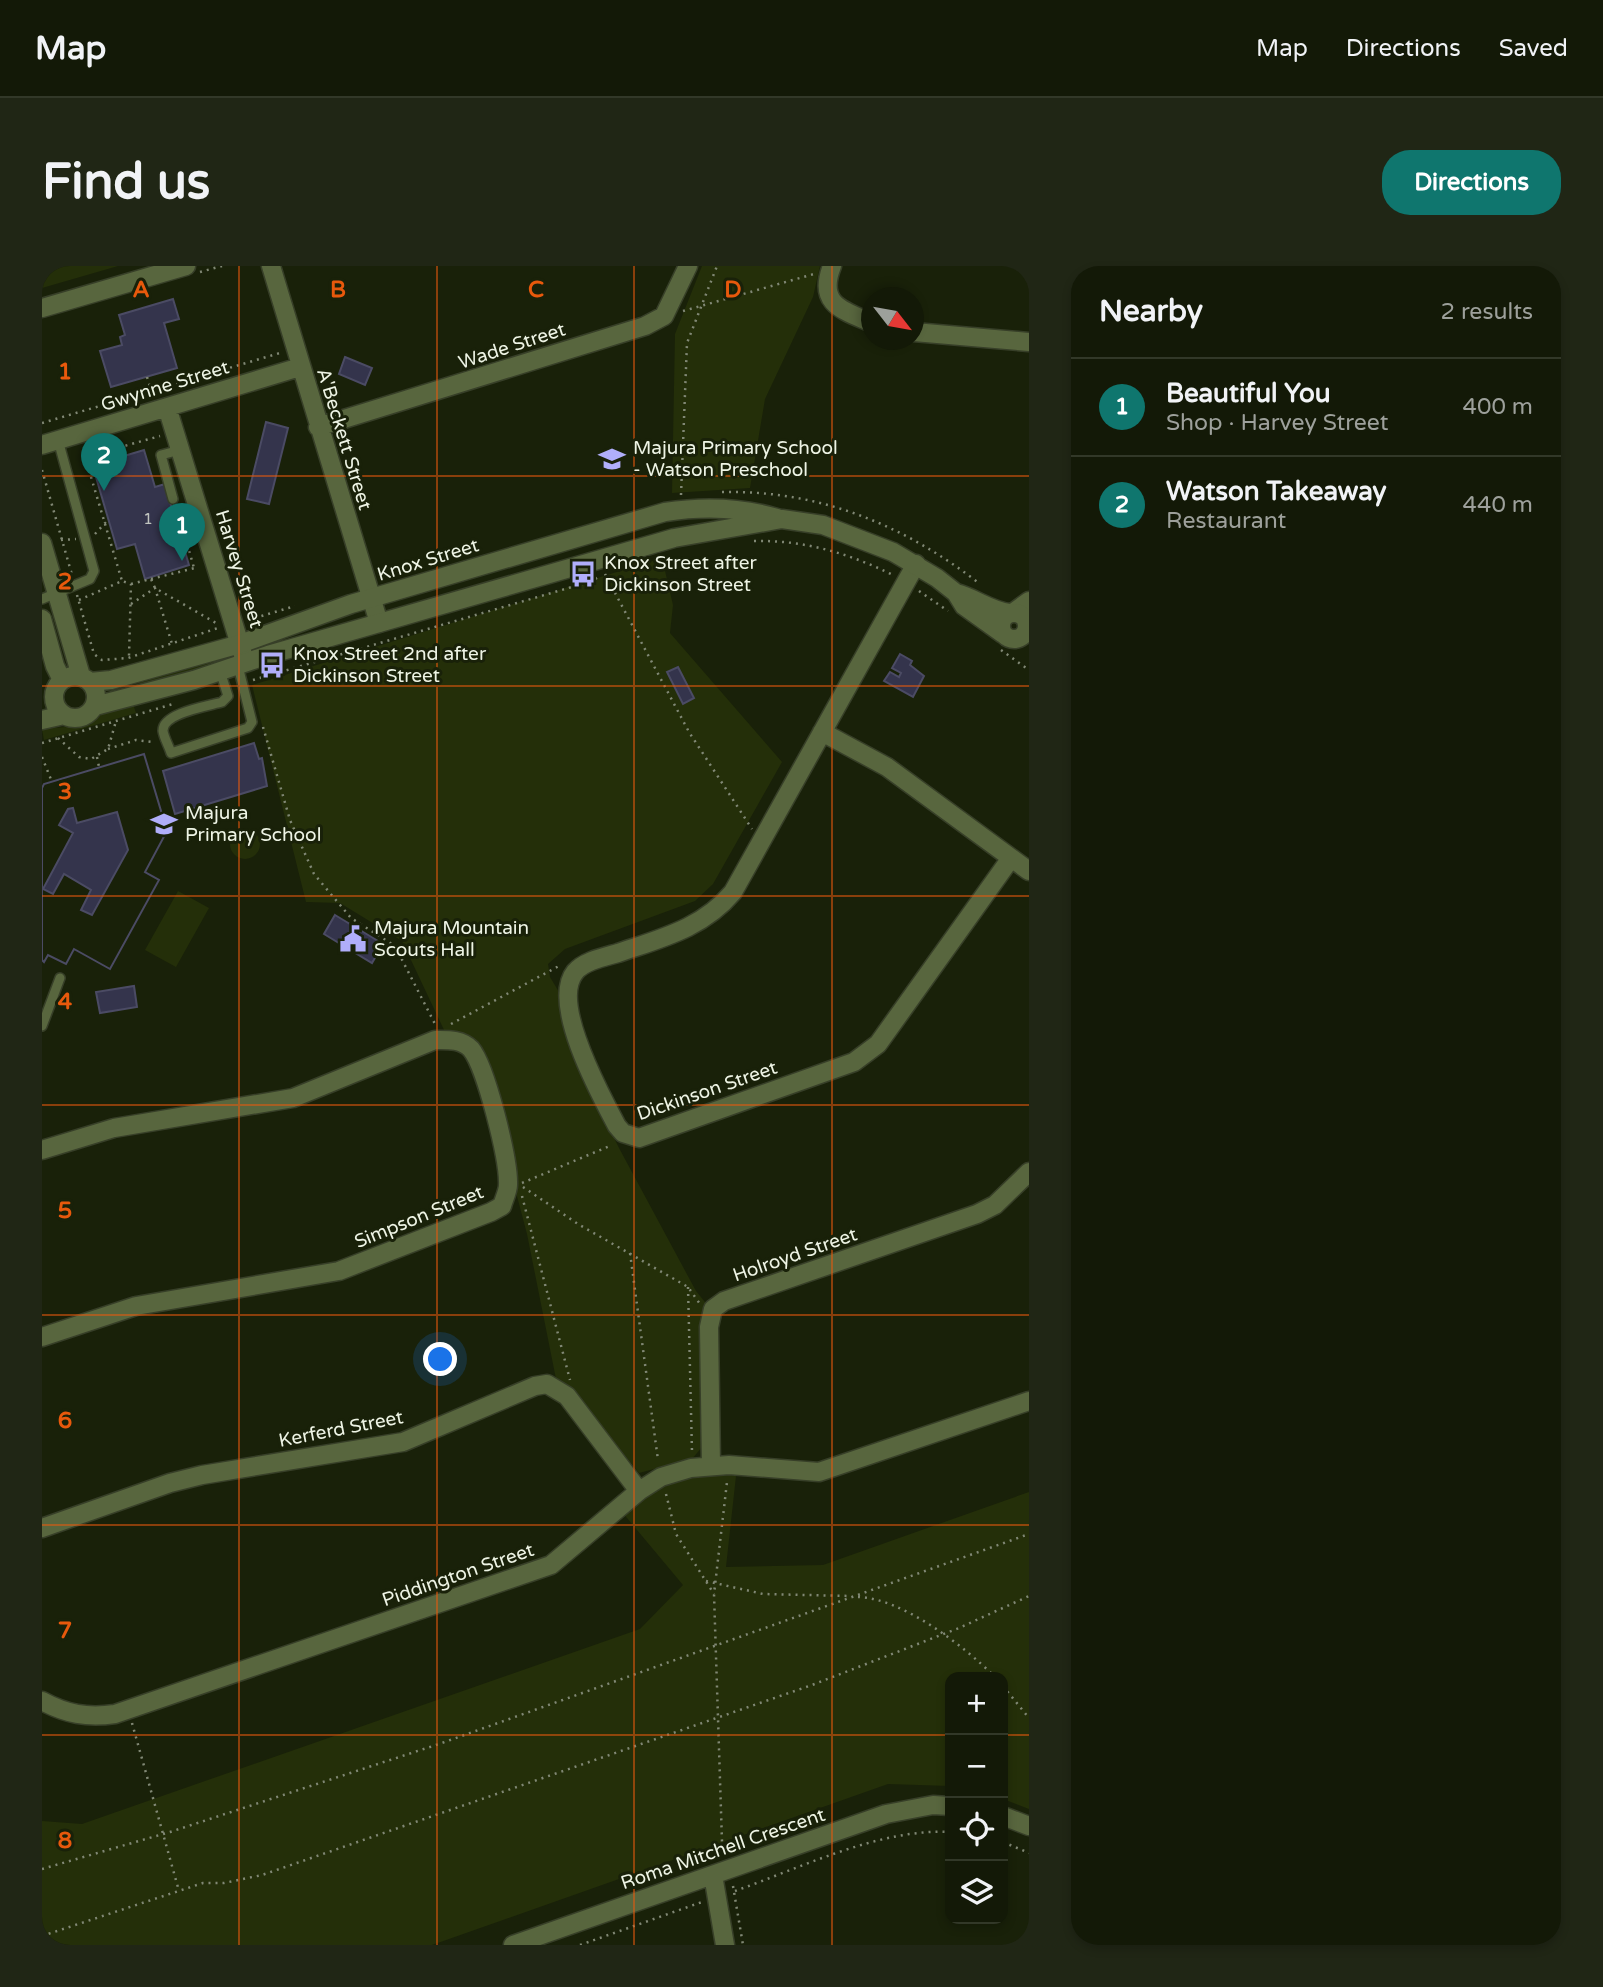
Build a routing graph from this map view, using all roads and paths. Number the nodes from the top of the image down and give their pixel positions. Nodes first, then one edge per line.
1 (51, 266) edge
2 (186, 266) edge
3 (271, 266) edge
4 (688, 266) edge
5 (717, 266) edge
6 (826, 268) edge
7 (42, 274) edge
8 (671, 304) junction
9 (42, 308) edge
10 (701, 308) junction
11 (861, 318) edge
12 (924, 333) edge
13 (1029, 342) edge
14 (286, 351) dead end
15 (300, 367) junction
16 (147, 377) dead end
17 (151, 390) junction
18 (167, 407) junction
19 (73, 414) junction
20 (42, 423) edge
21 (318, 427) junction
22 (79, 434) junction
23 (166, 434) dead end
24 (50, 443) edge
25 (180, 450) junction
26 (85, 457) junction
27 (42, 473) edge
28 (681, 496) dead end
29 (173, 499) dead end
30 (782, 519) junction
31 (105, 523) junction
32 (110, 525) dead end
33 (86, 538) junction
34 (62, 540) junction
35 (750, 541) dead end
36 (43, 545) edge
37 (916, 564) junction
38 (204, 565) dead end
39 (598, 568) dead end
40 (605, 575) junction
41 (151, 579) junction
42 (122, 581) junction
43 (905, 582) junction
44 (131, 584) junction
45 (75, 586) junction
46 (155, 588) junction
47 (49, 596) edge
48 (79, 600) junction
49 (371, 600) junction
50 (1029, 601) edge
51 (131, 604) junction
52 (241, 612) dead end
53 (219, 614) dead end
54 (42, 619) edge
55 (248, 620) dead end
56 (379, 623) junction
57 (1020, 627) edge
58 (172, 643) dead end
59 (240, 644) junction
60 (242, 665) junction
61 (220, 671) junction
62 (85, 679) junction
63 (53, 692) edge
64 (177, 703) dead end
65 (95, 706) junction
66 (64, 715) junction
67 (261, 719) dead end
68 (42, 720) edge
69 (116, 721) junction
70 (822, 732) junction
71 (58, 738) junction
72 (153, 742) dead end
73 (42, 743) edge
74 (108, 749) junction
75 (42, 757) edge
76 (97, 757) junction
77 (99, 767) dead end
78 (52, 782) dead end
79 (761, 842) junction
80 (1011, 858) junction
81 (1029, 871) edge
82 (575, 971) junction
83 (60, 978) dead end
84 (42, 1026) edge
85 (437, 1035) junction
86 (631, 1136) junction
87 (42, 1150) edge
88 (1029, 1172) edge
89 (630, 1253) junction
90 (688, 1287) junction
91 (710, 1318) junction
92 (42, 1337) edge
93 (1029, 1401) edge
94 (692, 1454) dead end
95 (729, 1465) junction
96 (710, 1466) junction
97 (661, 1477) junction
98 (639, 1491) junction
99 (42, 1528) edge
100 (1029, 1534) edge
101 (706, 1581) junction
102 (715, 1582) junction
103 (714, 1594) junction
104 (1029, 1595) edge
105 (856, 1597) junction
106 (944, 1633) junction
107 (714, 1646) junction
108 (989, 1672) edge
109 (1008, 1692) edge
110 (42, 1700) edge
111 (128, 1710) junction
112 (720, 1715) junction
113 (1029, 1718) edge
114 (945, 1806) edge
115 (1008, 1818) edge
116 (1029, 1826) edge
117 (945, 1832) edge
118 (164, 1833) junction
119 (722, 1842) dead end
120 (1008, 1844) edge
121 (1029, 1853) edge
122 (42, 1869) edge
123 (713, 1875) junction
124 (179, 1891) junction
125 (726, 1894) junction
126 (42, 1936) edge
127 (513, 1945) edge
128 (580, 1945) edge
129 (725, 1945) edge
130 (743, 1945) edge

1 - 7 path
2 - 9 street
3 - 15 street, A'Beckett Street
4 - 8 street, Wade Street
5 - 10 path
6 - 10 path
6 - 11 street
8 - 10 path
8 - 21 street, Wade Street
10 - 28 path
12 - 13 street
14 - 17 path
15 - 18 street, Gwynne Street
15 - 21 street, A'Beckett Street
16 - 17 path
17 - 19 path
18 - 22 street, Gwynne Street
18 - 25 street, Harvey Street
19 - 20 path
19 - 22 path
21 - 49 street, A'Beckett Street
22 - 24 street, Gwynne Street
22 - 26 path
23 - 26 path
24 - 33 lane
25 - 29 lane
25 - 59 street, Harvey Street
26 - 31 path
27 - 34 path
30 - 37 street, Knox Street
30 - 49 street, Knox Street
30 - 56 street, Knox Street
31 - 32 path
31 - 33 path
31 - 42 path
33 - 34 path
33 - 45 lane
34 - 36 path
34 - 45 path
35 - 43 path
36 - 47 street
37 - 43 street
37 - 57 street, Knox Street
38 - 41 path
39 - 40 path
40 - 60 path
40 - 79 path
41 - 44 path
41 - 46 path
42 - 44 path
42 - 48 path
43 - 70 street
44 - 51 path
45 - 47 lane
45 - 48 path
46 - 51 path
46 - 53 path
46 - 58 path
47 - 62 street
48 - 51 path
49 - 56 street, A'Beckett Street
49 - 59 street, Knox Street
50 - 57 street
52 - 55 path
54 - 63 street
56 - 60 street, Knox Street
59 - 60 street, Harvey Street
59 - 62 street, Knox Street
60 - 61 street, Knox Street
60 - 61 lane
61 - 65 street, Knox Street
62 - 63 street
62 - 65 street
63 - 66 street
64 - 69 path
65 - 66 street
66 - 68 street
67 - 85 path
69 - 71 path
69 - 74 path
70 - 79 street
70 - 80 street
71 - 73 path
71 - 76 path
72 - 74 path
74 - 76 path
75 - 78 path
76 - 77 path
79 - 82 street
80 - 81 street
80 - 86 street, Dickinson Street
82 - 85 path
82 - 86 street, Dickinson Street
83 - 84 lane
85 - 87 street
85 - 92 street, Simpson Street
86 - 89 path
88 - 91 street, Holroyd Street
89 - 90 path
89 - 97 path
90 - 91 path
90 - 94 path
91 - 96 street
93 - 95 street, Piddington Street
95 - 96 street, Piddington Street
95 - 102 path
96 - 97 street, Piddington Street
97 - 98 street, Piddington Street
97 - 101 path
98 - 99 street, Kerferd Street
98 - 111 street, Piddington Street
100 - 105 path
101 - 102 path
101 - 103 path
102 - 103 path
102 - 105 path
103 - 107 path
104 - 106 path
105 - 106 path
105 - 107 path
106 - 108 path
106 - 112 path
107 - 112 path
107 - 118 path
109 - 113 path
110 - 111 street, Piddington Street
111 - 118 path
112 - 119 path
112 - 124 path
114 - 123 street, Roma Mitchell Crescent
115 - 116 street
117 - 125 path
118 - 122 path
118 - 124 path
120 - 121 path
123 - 125 street
123 - 127 street, Roma Mitchell Crescent
124 - 126 path
125 - 128 path
125 - 129 street
125 - 130 path

